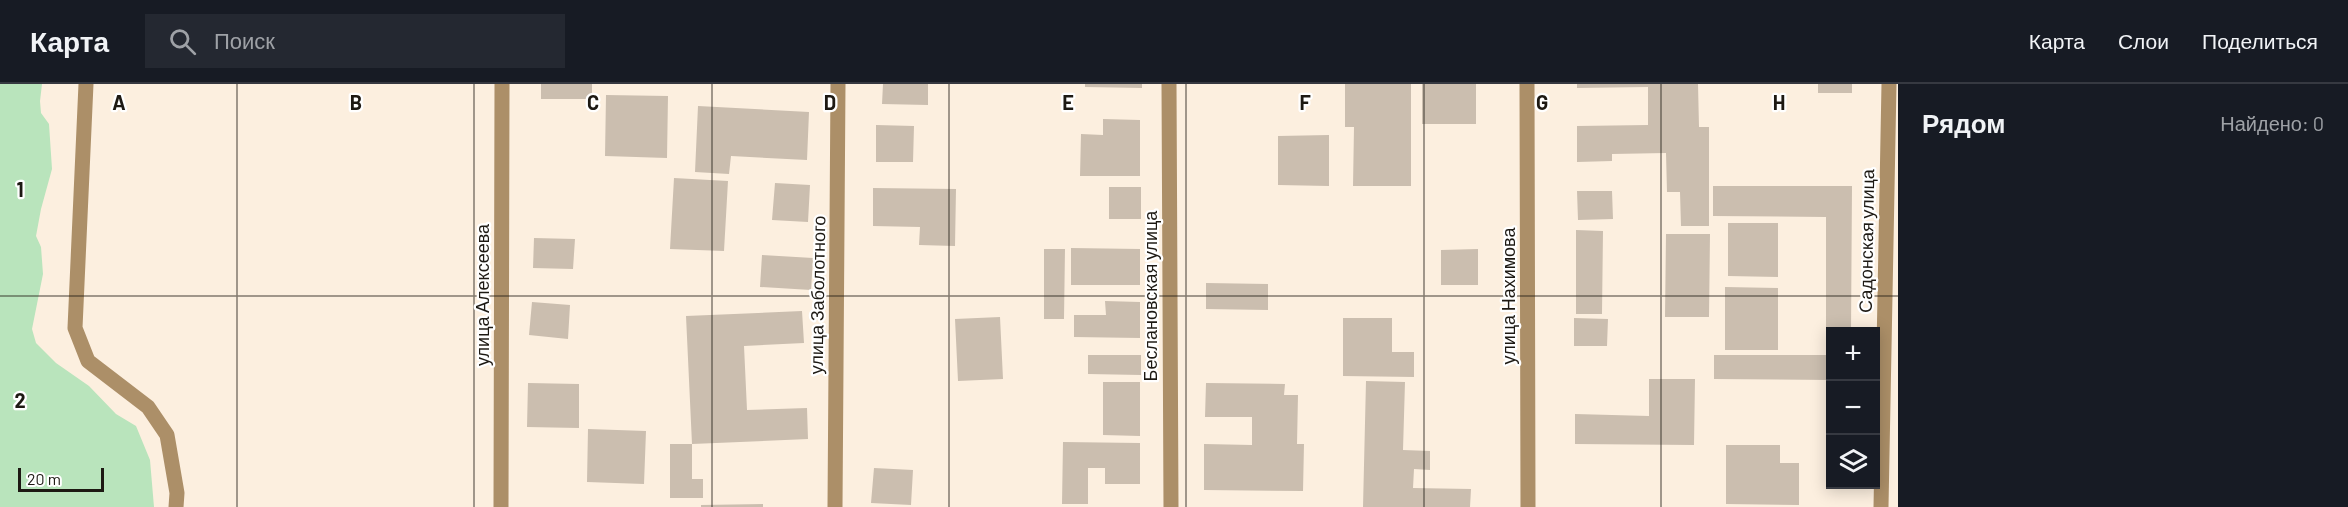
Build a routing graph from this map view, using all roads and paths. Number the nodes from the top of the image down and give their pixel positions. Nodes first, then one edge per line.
1 (86, 84) edge
2 (502, 84) edge
3 (838, 84) edge
4 (1169, 84) edge
5 (1527, 84) edge
6 (1889, 84) edge
7 (176, 507) edge
8 (501, 507) edge
9 (834, 507) edge
10 (1171, 507) edge
11 (1528, 507) edge
12 (1881, 507) edge

1 - 7 street
2 - 8 street, улица Алексеева
3 - 9 street, улица Заболотного
4 - 10 street, Беслановская улица
5 - 11 street, улица Нахимова
6 - 12 street, Садонская улица

